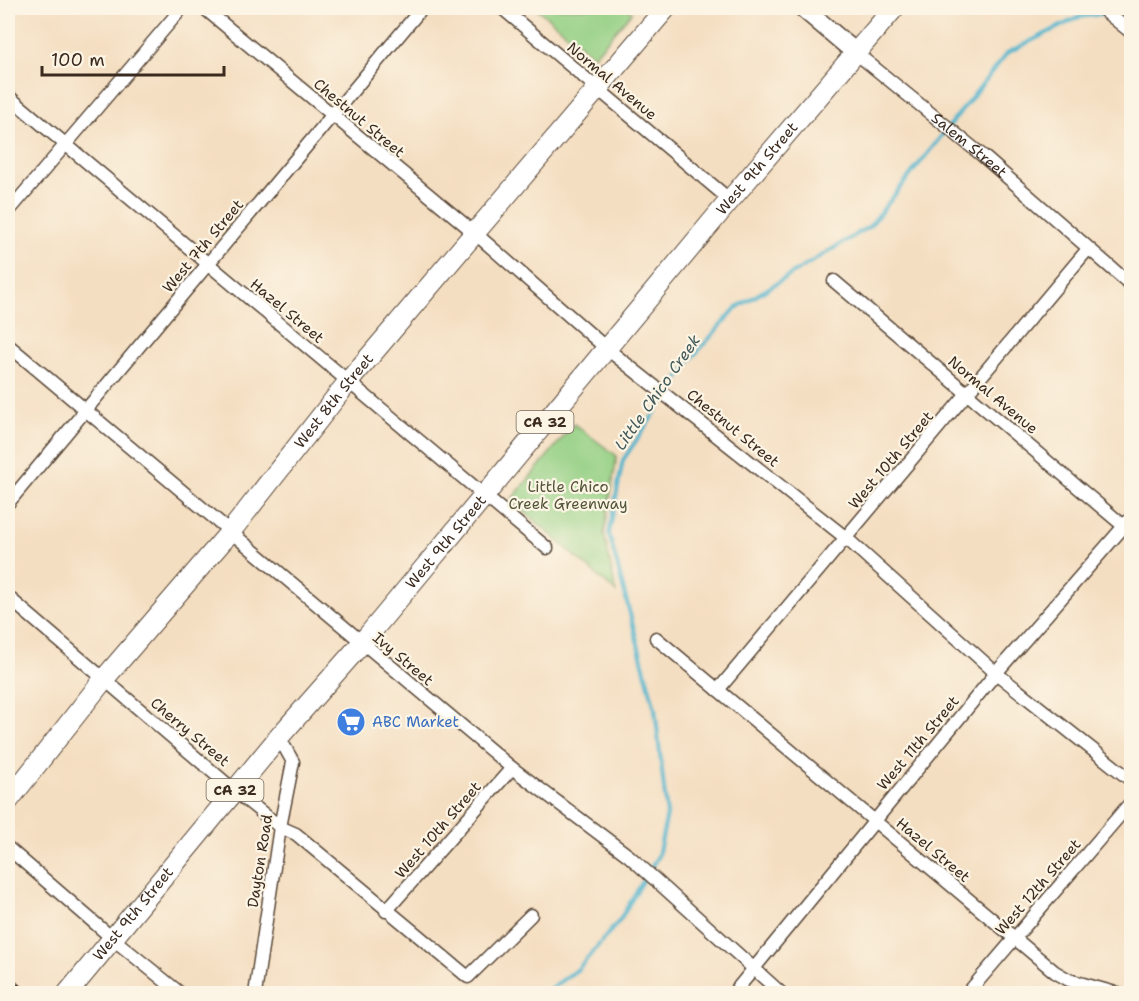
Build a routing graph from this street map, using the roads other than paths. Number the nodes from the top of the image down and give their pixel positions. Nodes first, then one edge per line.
1 (182, 8) edge
2 (204, 8) edge
3 (422, 8) edge
4 (502, 8) edge
5 (666, 8) edge
6 (802, 8) edge
7 (894, 8) edge
8 (1101, 8) edge
9 (1131, 33) edge
10 (855, 53) junction
11 (598, 89) junction
12 (8, 96) edge
13 (332, 115) junction
14 (65, 144) junction
15 (729, 200) junction
16 (8, 212) edge
17 (476, 234) junction
18 (1088, 249) junction
19 (208, 264) junction
20 (834, 281) dead end
21 (1131, 286) edge
22 (8, 345) edge
23 (606, 348) junction
24 (348, 382) junction
25 (968, 392) junction
26 (86, 410) junction
27 (484, 496) junction
28 (8, 503) edge
29 (1129, 525) edge
30 (231, 531) junction
31 (846, 538) junction
32 (547, 548) dead end
33 (8, 597) edge
34 (656, 638) dead end
35 (361, 644) junction
36 (996, 673) junction
37 (104, 679) junction
38 (718, 690) junction
39 (279, 737) junction
40 (512, 768) junction
41 (1131, 780) edge
42 (235, 790) junction
43 (8, 801) edge
44 (1131, 801) edge
45 (873, 819) junction
46 (280, 827) junction
47 (8, 848) edge
48 (386, 910) junction
49 (531, 915) dead end
50 (112, 938) junction
51 (1014, 938) junction
52 (753, 969) junction
53 (67, 993) edge
54 (181, 993) edge
55 (255, 993) edge
56 (733, 993) edge
57 (782, 993) edge
58 (967, 993) edge
59 (1113, 993) edge

1 - 14 street
2 - 13 street, Chestnut Street
3 - 13 street, West 7th Street
4 - 11 street, Normal Avenue
5 - 11 main road, West 8th Street
6 - 10 street, Salem Street
7 - 10 main road, West 9th Street / CA 32
8 - 9 street
10 - 15 main road, West 9th Street / CA 32
10 - 18 street, Salem Street
11 - 15 street, Normal Avenue
11 - 17 main road, West 8th Street
12 - 14 street, Hazel Street
13 - 17 street, Chestnut Street
13 - 19 street, West 7th Street
14 - 16 street
14 - 19 street, Hazel Street
15 - 23 main road, West 9th Street / CA 32
17 - 23 street, Chestnut Street
17 - 24 main road, West 8th Street
18 - 21 street, Salem Street
18 - 25 street, West 10th Street
19 - 24 street, Hazel Street
19 - 26 street, West 7th Street
20 - 25 street, Normal Avenue
22 - 26 street, Ivy Street
23 - 27 main road, West 9th Street / CA 32
23 - 31 street, Chestnut Street
24 - 27 street, Hazel Street
24 - 30 main road, West 8th Street
25 - 29 street, Normal Avenue
25 - 31 street, West 10th Street
26 - 28 street, West 7th Street
26 - 30 street, Ivy Street
27 - 32 street, Hazel Street
27 - 35 main road, West 9th Street / CA 32
29 - 36 street, West 11th Street
30 - 35 street, Ivy Street
30 - 37 main road, West 8th Street
31 - 36 street, Chestnut Street
31 - 38 street, West 10th Street
33 - 37 street, Cherry Street
34 - 38 street, Hazel Street
35 - 39 main road, West 9th Street / CA 32
35 - 40 street, Ivy Street
36 - 41 street, Chestnut Street
36 - 45 street, West 11th Street
37 - 42 street, Cherry Street
37 - 43 main road, West 8th Street
38 - 45 street, Hazel Street
39 - 42 main road, West 9th Street / CA 32
39 - 46 street, Dayton Road
40 - 48 street, West 10th Street
40 - 52 street, Ivy Street
42 - 46 street, Cherry Street
42 - 50 main road, West 9th Street / CA 32
44 - 51 street, West 12th Street
45 - 51 street, Hazel Street
45 - 52 street, West 11th Street
46 - 48 street, Cherry Street
46 - 55 street, Dayton Road
47 - 50 street
48 - 49 street, Cherry Street
50 - 53 main road, West 9th Street / CA 32
50 - 54 street
51 - 58 street, West 12th Street
51 - 59 street, Hazel Street
52 - 56 street, West 11th Street
52 - 57 street, Ivy Street

